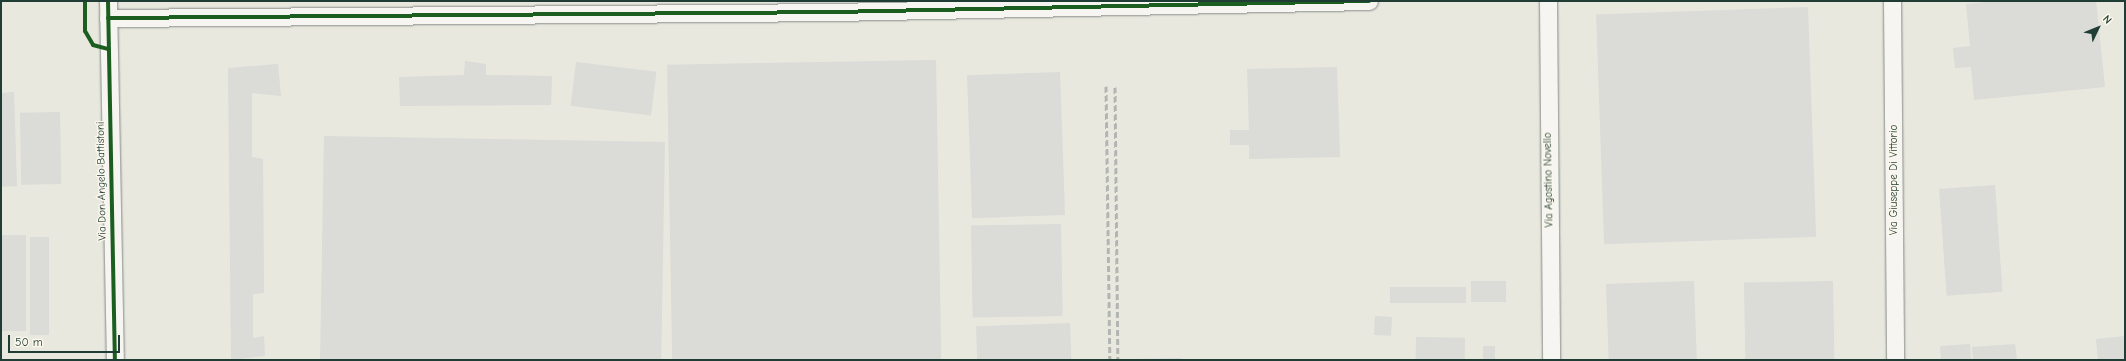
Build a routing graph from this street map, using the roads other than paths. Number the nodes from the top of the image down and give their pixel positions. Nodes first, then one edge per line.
1 (108, 1) edge
2 (1369, 1) edge
3 (1548, 1) edge
4 (1892, 1) edge
5 (834, 7) edge
6 (108, 18) junction
7 (115, 360) edge
8 (1551, 360) edge
9 (1895, 360) edge

1 - 6 street, Via Don Angelo Battistoni
2 - 5 street
3 - 8 street, Via Agostino Novello
4 - 9 street, Via Giuseppe Di Vittorio
5 - 6 street
6 - 7 street, Via Don Angelo Battistoni

